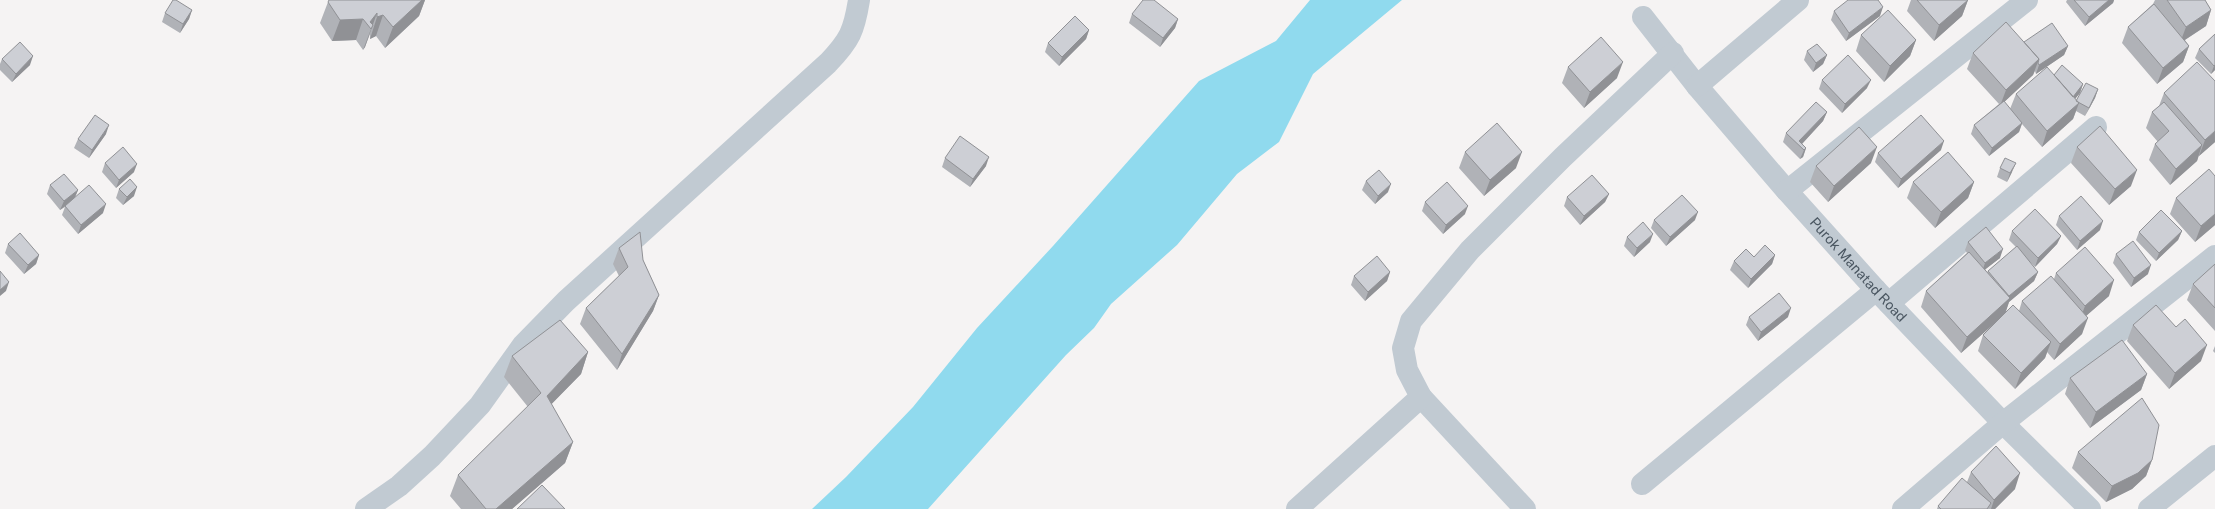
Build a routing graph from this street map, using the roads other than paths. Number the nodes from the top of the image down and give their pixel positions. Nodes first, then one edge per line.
1 (859, 0) edge
2 (1798, 0) edge
3 (2027, 0) edge
4 (1643, 17) dead end
5 (1673, 53) junction
6 (1697, 86) junction
7 (2096, 127) edge
8 (1787, 191) junction
9 (2215, 256) edge
10 (1883, 296) junction
11 (1421, 397) junction
12 (2003, 423) junction
13 (2215, 456) edge
14 (1642, 484) dead end
15 (366, 509) edge
16 (1297, 509) edge
17 (1525, 509) edge
18 (1904, 509) edge
19 (2090, 509) edge
20 (2149, 509) edge

1 - 15 street
2 - 6 street
3 - 8 street
4 - 5 street, Purok Manatad Road
5 - 6 street, Purok Manatad Road
5 - 11 street
6 - 8 street, Purok Manatad Road
7 - 10 street
8 - 10 street, Purok Manatad Road
9 - 12 street
10 - 12 street, Purok Manatad Road
10 - 14 street
11 - 16 street
11 - 17 street
12 - 18 street
12 - 19 street, Purok Manatad Road
13 - 20 street

